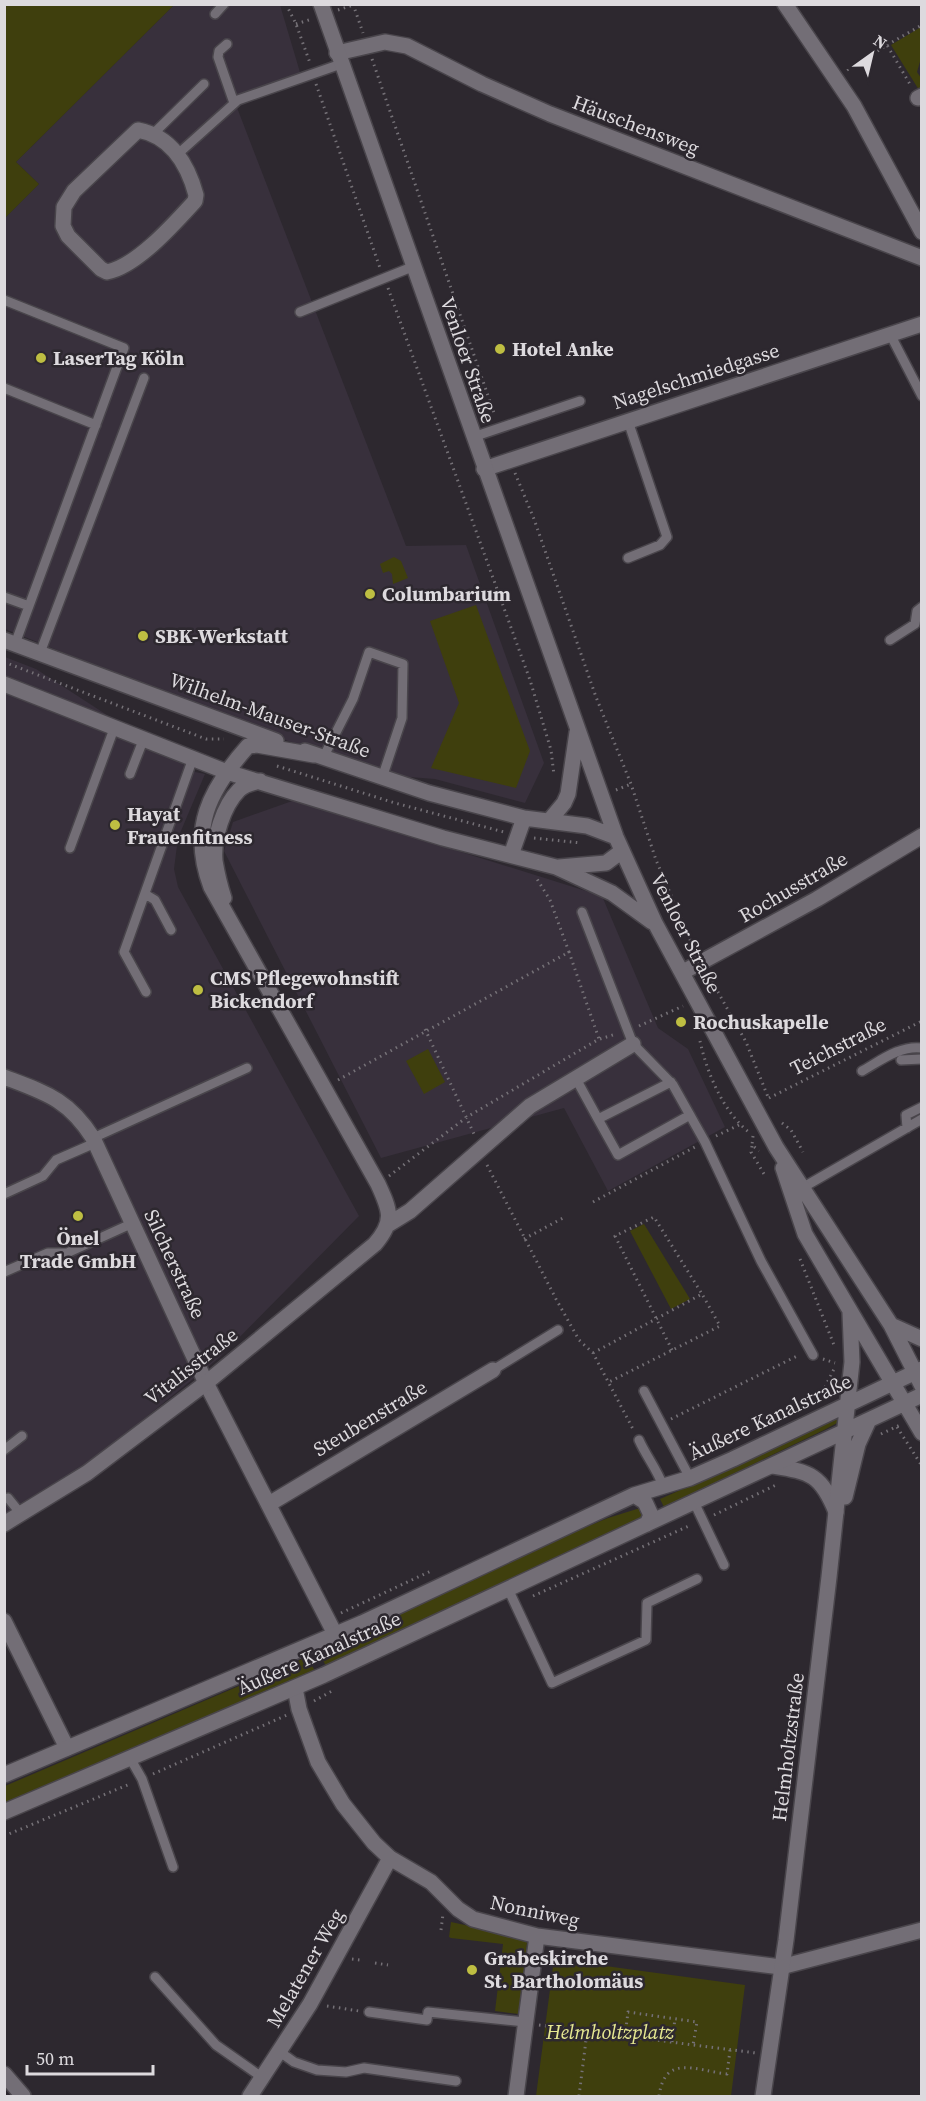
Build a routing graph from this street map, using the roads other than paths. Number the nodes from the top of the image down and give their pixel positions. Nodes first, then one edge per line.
1 (224, 4) edge
2 (789, 6) edge
3 (327, 8) edge
4 (215, 14) dead end
5 (227, 44) dead end
6 (339, 59) junction
7 (204, 84) dead end
8 (234, 103) junction
9 (152, 135) junction
10 (179, 153) junction
11 (921, 232) edge
12 (921, 258) edge
13 (412, 267) junction
14 (4, 300) edge
15 (300, 312) dead end
16 (921, 324) edge
17 (890, 334) junction
18 (144, 378) dead end
19 (4, 388) edge
20 (921, 396) edge
21 (580, 402) dead end
22 (628, 421) junction
23 (96, 425) junction
24 (473, 437) junction
25 (484, 469) junction
26 (628, 558) dead end
27 (4, 597) edge
28 (29, 606) junction
29 (921, 607) edge
30 (890, 640) dead end
31 (10, 642) edge
32 (40, 653) junction
33 (4, 684) edge
34 (115, 726) junction
35 (577, 729) junction
36 (144, 738) junction
37 (319, 756) junction
38 (193, 758) junction
39 (226, 772) junction
40 (130, 774) dead end
41 (382, 778) junction
42 (261, 782) junction
43 (524, 818) junction
44 (549, 821) junction
45 (921, 836) edge
46 (619, 844) junction
47 (70, 848) dead end
48 (518, 857) junction
49 (556, 867) junction
50 (145, 894) junction
51 (582, 912) dead end
52 (228, 915) junction
53 (655, 923) junction
54 (171, 930) dead end
55 (683, 972) junction
56 (146, 992) dead end
57 (630, 1037) junction
58 (921, 1048) edge
59 (921, 1059) edge
60 (901, 1060) dead end
61 (247, 1068) dead end
62 (862, 1071) dead end
63 (4, 1077) edge
64 (575, 1077) junction
65 (671, 1082) junction
66 (921, 1107) edge
67 (690, 1115) junction
68 (598, 1119) junction
69 (921, 1119) edge
70 (907, 1128) junction
71 (94, 1141) junction
72 (768, 1149) junction
73 (802, 1188) junction
74 (4, 1194) edge
75 (133, 1223) junction
76 (389, 1224) junction
77 (4, 1272) edge
78 (850, 1313) junction
79 (891, 1325) junction
80 (558, 1330) dead end
81 (921, 1339) edge
82 (811, 1353) road end
83 (492, 1370) joint
84 (920, 1376) edge
85 (206, 1383) junction
86 (891, 1383) junction
87 (644, 1392) dead end
88 (921, 1395) edge
89 (847, 1402) junction
90 (904, 1402) junction
91 (869, 1420) junction
92 (918, 1426) edge
93 (844, 1433) junction
94 (22, 1436) dead end
95 (639, 1440) road end
96 (4, 1450) edge
97 (773, 1466) junction
98 (690, 1478) junction
99 (663, 1486) junction
100 (634, 1495) junction
101 (8, 1498) dead end
102 (694, 1502) junction
103 (269, 1504) junction
104 (836, 1512) junction
105 (21, 1514) junction
106 (4, 1524) edge
107 (647, 1524) junction
108 (724, 1565) dead end
109 (697, 1580) dead end
110 (512, 1598) junction
111 (4, 1621) edge
112 (335, 1634) junction
113 (295, 1688) junction
114 (67, 1748) junction
115 (130, 1758) junction
116 (4, 1775) edge
117 (4, 1812) edge
118 (390, 1858) junction
119 (173, 1867) dead end
120 (921, 1930) edge
121 (537, 1936) junction
122 (781, 1967) junction
123 (155, 1977) dead end
124 (369, 2012) dead end
125 (525, 2023) junction
126 (280, 2052) junction
127 (4, 2074) edge
128 (263, 2079) junction
129 (456, 2081) dead end
130 (23, 2097) edge
131 (250, 2097) edge
132 (516, 2097) edge
133 (763, 2097) edge

1 - 4 lane
2 - 11 street
3 - 6 street, Venloer Straße
5 - 8 lane
6 - 8 lane
6 - 12 street, Häuschensweg
6 - 13 street, Venloer Straße
7 - 9 lane
8 - 10 lane
9 - 10 street
9 - 10 street
13 - 15 lane
13 - 24 street, Venloer Straße
14 - 23 lane
16 - 17 street, Nagelschmiedgasse
17 - 20 lane
17 - 22 street, Nagelschmiedgasse
18 - 32 lane
19 - 23 lane
21 - 24 lane
22 - 25 street, Nagelschmiedgasse
22 - 26 lane
23 - 28 lane
24 - 25 street, Venloer Straße
25 - 35 street, Venloer Straße
27 - 28 lane
28 - 31 lane
29 - 30 lane
31 - 32 street, Wilhelm-Mauser-Straße
32 - 37 street, Wilhelm-Mauser-Straße
33 - 34 street
34 - 36 street
34 - 47 lane
35 - 44 street, Venloer Straße
35 - 46 street, Venloer Straße
36 - 38 street
36 - 40 lane
37 - 39 street
37 - 41 street, Wilhelm-Mauser-Straße
37 - 41 lane
38 - 39 street
38 - 50 lane
39 - 42 street
39 - 52 street
41 - 43 street, Wilhelm-Mauser-Straße
42 - 48 street
42 - 52 street
43 - 44 street, Wilhelm-Mauser-Straße
43 - 48 street
44 - 46 street, Wilhelm-Mauser-Straße
45 - 55 street, Rochusstraße
46 - 49 street
46 - 53 street, Venloer Straße
48 - 49 street
49 - 53 street
50 - 54 lane
50 - 56 lane
51 - 57 lane
52 - 76 street
53 - 55 street, Venloer Straße
55 - 72 street, Venloer Straße
57 - 64 street, Vitalisstraße
57 - 65 lane
58 - 62 lane
59 - 60 lane
61 - 71 lane
63 - 71 street, Silcherstraße
64 - 68 lane
64 - 76 street, Vitalisstraße
65 - 67 lane
65 - 68 lane
66 - 70 lane
67 - 68 lane
67 - 82 lane
69 - 70 lane
70 - 73 lane
71 - 74 lane
71 - 75 street, Silcherstraße
72 - 73 street, Venloer Straße
72 - 78 street, Venloer Straße
73 - 79 street, Venloer Straße
75 - 77 lane
75 - 85 street, Silcherstraße
76 - 85 street, Vitalisstraße
78 - 86 street, Venloer Straße
78 - 89 street, Helmholtzstraße
79 - 81 street
79 - 84 street, Venloer Straße
80 - 83 lane
83 - 103 street, Steubenstraße
84 - 86 street, Äußere Kanalstraße
85 - 103 street, Silcherstraße
85 - 105 street, Vitalisstraße
86 - 89 street, Äußere Kanalstraße
86 - 90 street, Venloer Straße
87 - 98 lane
88 - 90 street, Äußere Kanalstraße
89 - 93 street, Helmholtzstraße
89 - 98 street, Äußere Kanalstraße
90 - 91 street, Äußere Kanalstraße
90 - 92 street, Venloer Straße
91 - 93 street, Äußere Kanalstraße
91 - 104 street
93 - 97 street, Äußere Kanalstraße
93 - 104 street, Helmholtzstraße
94 - 96 lane
95 - 99 lane
97 - 102 street, Äußere Kanalstraße
97 - 104 street
98 - 99 street, Äußere Kanalstraße
99 - 100 street, Äußere Kanalstraße
100 - 107 street
100 - 112 street, Äußere Kanalstraße
101 - 105 lane
102 - 107 street, Äußere Kanalstraße
102 - 108 lane
103 - 112 street, Silcherstraße
104 - 122 street, Helmholtzstraße
105 - 106 street, Vitalisstraße
107 - 110 street, Äußere Kanalstraße
109 - 110 lane
110 - 113 street, Äußere Kanalstraße
111 - 114 street
112 - 114 street, Äußere Kanalstraße
113 - 115 street, Äußere Kanalstraße
113 - 118 street, Nonniweg
114 - 116 street, Äußere Kanalstraße
115 - 117 street, Äußere Kanalstraße
115 - 119 lane
118 - 121 street, Nonniweg
118 - 126 street, Melatener Weg
120 - 122 street
121 - 122 street, Nonniweg
121 - 125 street
122 - 133 street, Helmholtzstraße
123 - 128 lane
124 - 125 lane
125 - 132 street
126 - 128 street, Melatener Weg
126 - 129 lane
127 - 130 street
128 - 131 street, Melatener Weg

